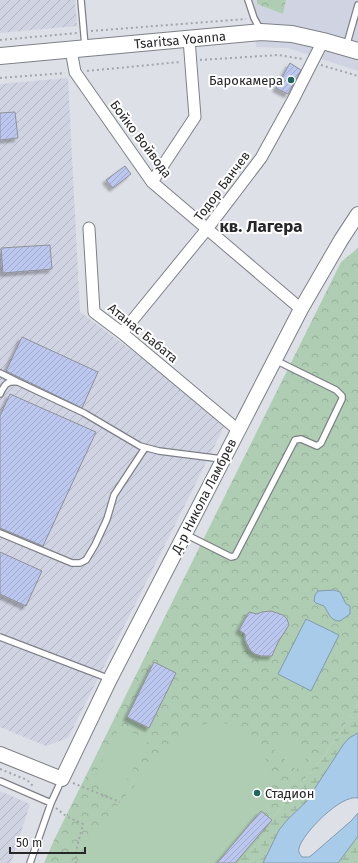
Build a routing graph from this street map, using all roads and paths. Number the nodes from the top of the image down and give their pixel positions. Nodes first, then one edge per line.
1 (81, 0) edge
2 (248, 0) edge
3 (358, 4) edge
4 (257, 25) junction
5 (84, 32) junction
6 (189, 39) junction
7 (0, 40) edge
8 (323, 41) junction
9 (78, 49) junction
10 (352, 49) edge
11 (0, 56) edge
12 (152, 182) junction
13 (357, 217) edge
14 (89, 228) dead end
15 (207, 229) junction
16 (301, 309) junction
17 (122, 333) junction
18 (274, 359) junction
19 (0, 373) edge
20 (18, 382) junction
21 (0, 394) edge
22 (238, 430) junction
23 (145, 448) junction
24 (223, 459) junction
25 (0, 533) edge
26 (185, 534) junction
27 (0, 637) edge
28 (110, 679) junction
29 (0, 754) edge
30 (62, 779) junction
31 (0, 781) edge
32 (120, 802) dead end
33 (51, 803) junction
34 (30, 863) edge
35 (76, 863) edge

1 - 5 lane
2 - 4 lane
3 - 10 lane
4 - 5 path
4 - 6 main road, Tsaritsa Yoanna
4 - 8 main road, Tsaritsa Yoanna
5 - 7 path
5 - 9 lane
6 - 9 main road, Tsaritsa Yoanna
6 - 12 street
8 - 10 main road, Tsaritsa Yoanna
8 - 15 street, Тодор Банчев
9 - 11 main road, Tsaritsa Yoanna
9 - 12 street, Бойко Войвода
12 - 15 street, Бойко Войвода
13 - 16 street, Д-р Никола Ламбрев
14 - 17 street, Атанас Бабата
15 - 16 street, Бойко Войвода
15 - 17 street, Тодор Банчев
16 - 18 street, Д-р Никола Ламбрев
17 - 22 street, Атанас Бабата
18 - 22 street, Д-р Никола Ламбрев
18 - 26 lane
19 - 20 lane
20 - 21 lane
20 - 23 lane
22 - 24 street, Д-р Никола Ламбрев
23 - 24 lane
23 - 25 lane
24 - 26 street, Д-р Никола Ламбрев
26 - 28 street, Д-р Никола Ламбрев
27 - 28 lane
28 - 30 street, Д-р Никола Ламбрев
29 - 30 street
30 - 32 path
30 - 33 lane
31 - 33 lane
33 - 34 lane
33 - 35 path

